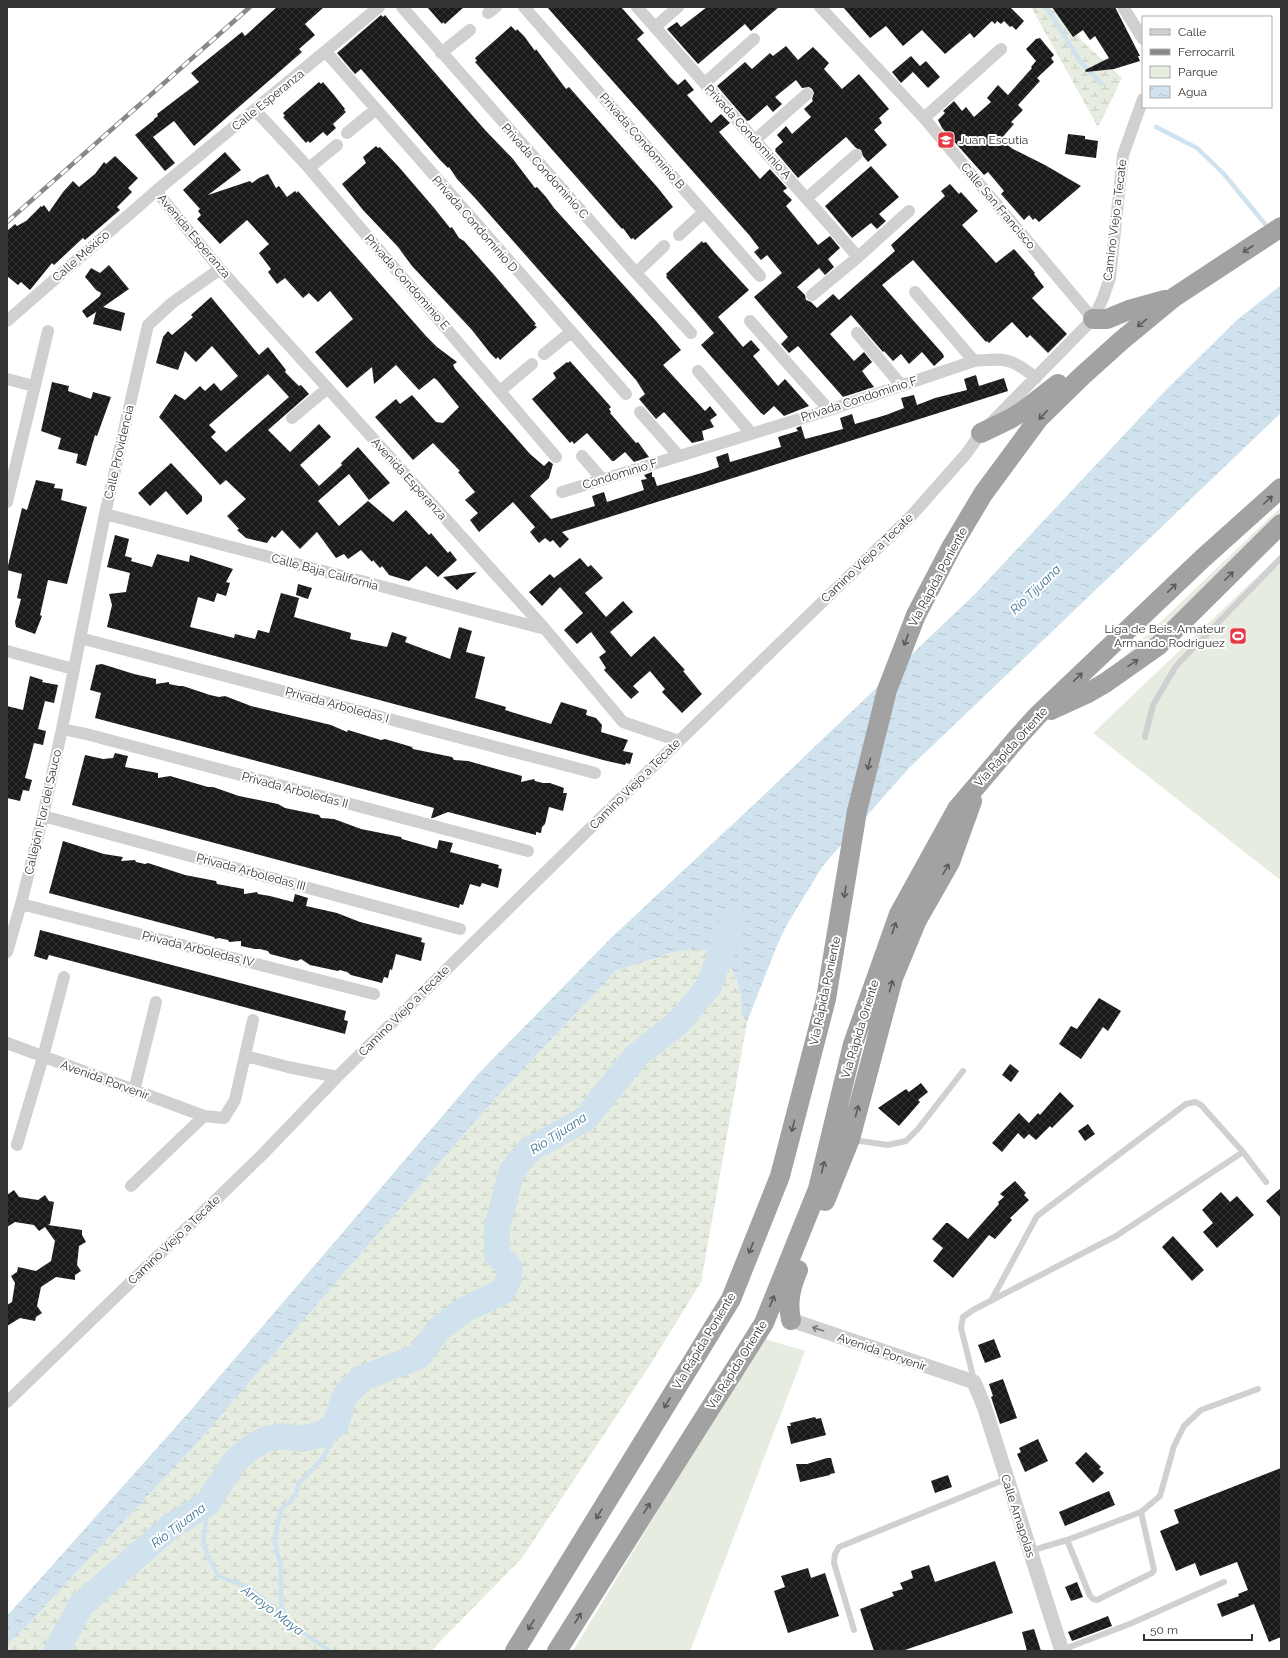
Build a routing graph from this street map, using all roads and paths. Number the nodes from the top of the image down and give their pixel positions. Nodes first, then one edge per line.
1 (379, 7) edge
2 (402, 7) edge
3 (524, 7) edge
4 (637, 7) edge
5 (678, 7) edge
6 (820, 7) edge
7 (1123, 7) edge
8 (655, 27) junction
9 (470, 30) dead end
10 (1142, 37) edge
11 (754, 39) dead end
12 (1002, 49) dead end
13 (326, 52) junction
14 (441, 53) junction
15 (704, 83) junction
16 (807, 94) dead end
17 (1142, 102) edge
18 (255, 110) junction
19 (375, 110) junction
20 (924, 118) junction
21 (347, 133) dead end
22 (755, 140) junction
23 (337, 145) dead end
24 (856, 155) dead end
25 (309, 168) junction
26 (156, 191) junction
27 (807, 198) junction
28 (909, 211) dead end
29 (704, 212) junction
30 (1281, 228) edge
31 (679, 235) dead end
32 (664, 246) dead end
33 (858, 257) junction
34 (220, 268) junction
35 (636, 273) junction
36 (760, 276) dead end
37 (915, 292) dead end
38 (812, 295) dead end
39 (1173, 298) junction
40 (1093, 319) junction
41 (750, 321) dead end
42 (7, 322) edge
43 (48, 331) dead end
44 (571, 332) junction
45 (691, 333) dead end
46 (857, 333) dead end
47 (1122, 340) junction
48 (544, 354) dead end
49 (974, 361) junction
50 (532, 364) dead end
51 (698, 371) dead end
52 (1036, 378) junction
53 (7, 379) edge
54 (34, 386) junction
55 (902, 386) junction
56 (328, 388) junction
57 (500, 391) junction
58 (626, 394) dead end
59 (829, 410) junction
60 (640, 412) dead end
61 (292, 418) dead end
62 (751, 433) junction
63 (981, 433) junction
64 (582, 456) dead end
65 (679, 456) junction
66 (556, 457) dead end
67 (602, 479) junction
68 (9, 483) edge
69 (1281, 488) edge
70 (562, 492) dead end
71 (7, 502) edge
72 (105, 514) junction
73 (1278, 529) edge
74 (1281, 558) edge
75 (545, 629) junction
76 (80, 638) junction
77 (7, 651) edge
78 (74, 670) junction
79 (1038, 715) junction
80 (62, 730) junction
81 (1145, 737) dead end
82 (679, 741) junction
83 (595, 773) dead end
84 (979, 783) junction
85 (43, 816) junction
86 (528, 851) dead end
87 (21, 904) junction
88 (460, 929) dead end
89 (7, 952) edge
90 (64, 977) dead end
91 (374, 994) dead end
92 (156, 1002) dead end
93 (253, 1020) dead end
94 (7, 1043) edge
95 (246, 1056) junction
96 (43, 1057) junction
97 (963, 1071) dead end
98 (337, 1077) junction
99 (134, 1091) junction
100 (204, 1116) junction
101 (850, 1139) junction
102 (18, 1145) dead end
103 (1243, 1152) junction
104 (1266, 1182) dead end
105 (131, 1186) dead end
106 (991, 1301) junction
107 (791, 1320) joint
108 (974, 1382) junction
109 (1258, 1389) dead end
110 (7, 1402) edge
111 (1006, 1479) junction
112 (1141, 1512) junction
113 (1067, 1540) junction
114 (1030, 1551) junction
115 (1224, 1582) dead end
116 (854, 1630) dead end
117 (515, 1651) edge
118 (557, 1651) edge
119 (1062, 1651) edge

1 - 13 street, Calle Esperanza
2 - 14 street, Privada Condominio C
3 - 29 street, Privada Condominio B
4 - 8 street, Privada Condominio A
5 - 8 street
6 - 20 street, Calle San Francisco
7 - 10 street
8 - 15 street, Privada Condominio A
9 - 14 street
11 - 15 street
12 - 20 street
13 - 18 street, Calle Esperanza
13 - 19 street, Privada Condominio D
14 - 35 street, Privada Condominio C
15 - 22 street, Privada Condominio A
16 - 22 street
17 - 40 street, Camino Viejo a Tecate
18 - 25 street, Privada Condominio E
18 - 26 street, Calle Esperanza
19 - 21 street
19 - 44 street, Privada Condominio D
20 - 40 street, Calle San Francisco
22 - 27 street, Privada Condominio A
23 - 25 street
24 - 27 street
25 - 57 street, Privada Condominio E
26 - 34 street, Avenida Esperanza
26 - 42 street, Calle México
27 - 33 street, Privada Condominio A
28 - 33 street
29 - 31 street
29 - 36 street, Privada Condominio B
30 -> 39 highway
32 - 35 street
33 - 38 street
34 - 56 street, Avenida Esperanza
34 - 72 street, Calle Providencia
35 - 45 street, Privada Condominio C
37 - 49 street
39 - 40 highway
39 -> 47 highway
40 - 52 street, Camino Viejo a Tecate
41 - 59 street
43 - 54 street
44 - 48 street
44 - 58 street, Privada Condominio D
46 - 55 street
47 - 63 highway
47 -> 117 highway, Vía Rápida Poniente
49 - 52 street, Privada Condominio F
49 - 55 street, Privada Condominio F
50 - 57 street
51 - 62 street
52 - 63 street, Camino Viejo a Tecate
53 - 54 street
54 - 68 street
55 - 59 street, Privada Condominio F
56 - 61 street
56 - 75 street, Avenida Esperanza
57 - 66 street, Privada Condominio E
59 - 62 street, Privada Condominio F
60 - 65 street
62 - 65 street, Privada Condominio F
63 - 82 street, Camino Viejo a Tecate
64 - 67 street
65 - 67 street, Condominio F
67 - 70 street, Condominio F
68 - 71 street
79 -> 69 highway, Vía Rápida Oriente
72 - 75 street, Calle Baja California
72 - 76 street, Calle Providencia
79 -> 73 highway
74 - 81 lane
75 - 82 street, Avenida Esperanza
76 - 78 street, Calle Providencia
76 - 83 street, Privada Arboledas I
77 - 78 street
78 - 80 street, Callejón Flor del Sauco
79 - 84 highway, Vía Rápida Oriente
80 - 85 street, Callejón Flor del Sauco
80 - 86 street, Privada Arboledas II
82 - 98 street, Camino Viejo a Tecate
101 -> 84 highway
118 -> 84 highway, Vía Rápida Oriente
85 - 87 street, Callejón Flor del Sauco
85 - 88 street, Privada Arboledas III
87 - 89 street, Callejón Flor del Sauco
87 - 91 street, Privada Arboledas IV
90 - 96 street
92 - 99 street
93 - 95 street
94 - 96 street, Avenida Porvenir
95 - 98 street
95 - 100 street, Avenida Porvenir
96 - 99 street, Avenida Porvenir
96 - 102 street
97 - 101 lane
98 - 110 street, Camino Viejo a Tecate
99 - 100 street, Avenida Porvenir
100 - 105 street
101 - 107 highway
103 - 104 lane
103 - 106 lane
103 - 106 lane
106 - 108 lane
108 -> 107 street, Avenida Porvenir
108 - 111 street, Calle Amapolas
109 - 112 lane
111 - 114 street, Calle Amapolas
111 - 116 lane
112 - 113 lane
112 - 113 lane
113 - 114 lane
114 - 119 street, Calle Amapolas
115 - 119 lane

